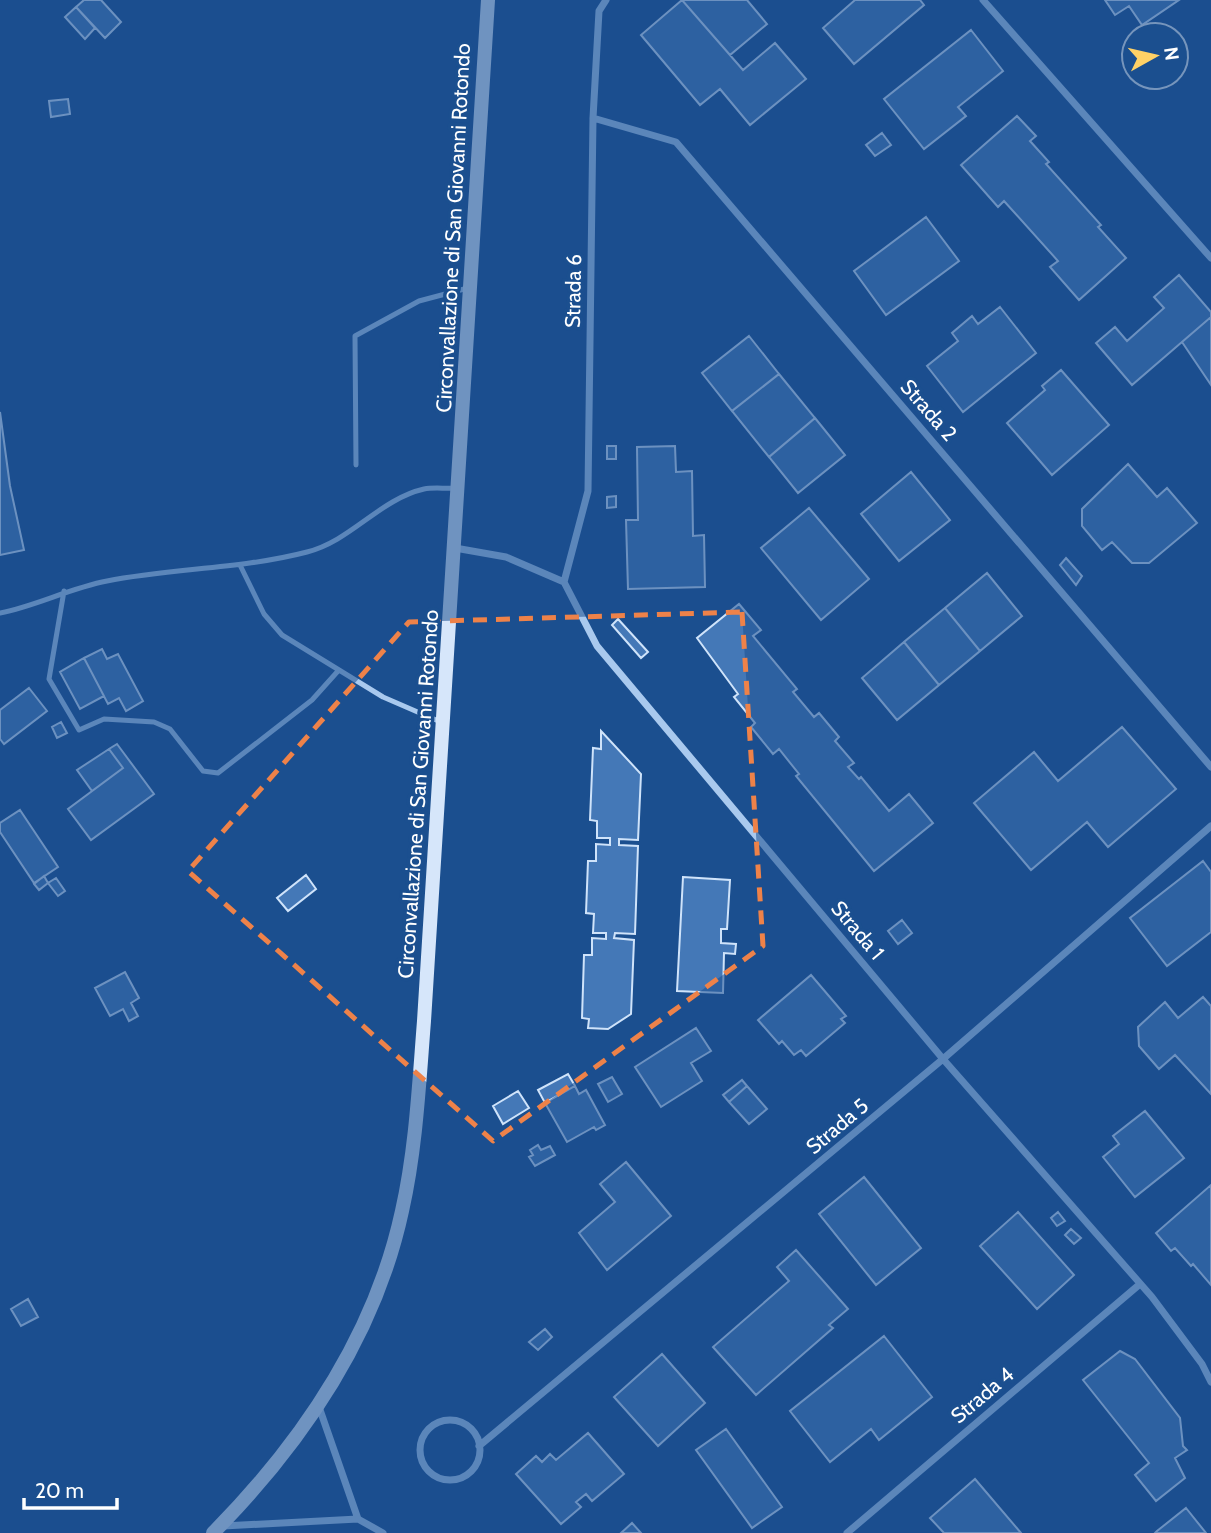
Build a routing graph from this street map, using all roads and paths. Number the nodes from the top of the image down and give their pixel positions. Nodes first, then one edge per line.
1 (488, 0) edge
2 (606, 0) edge
3 (987, 1) edge
4 (593, 118) junction
5 (1211, 258) edge
6 (471, 288) junction
7 (356, 465) dead end
8 (459, 488) junction
9 (455, 548) junction
10 (240, 565) junction
11 (564, 582) junction
12 (64, 590) junction
13 (0, 613) edge
14 (338, 671) junction
15 (443, 724) junction
16 (1211, 767) edge
17 (1211, 826) edge
18 (943, 1059) junction
19 (1140, 1284) junction
20 (1211, 1358) edge
21 (1202, 1364) junction
22 (1211, 1382) edge
23 (318, 1407) junction
24 (480, 1446) junction
25 (358, 1519) junction
26 (217, 1530) edge
27 (383, 1533) edge
28 (847, 1533) edge

1 - 6 main road, Circonvallazione di San Giovanni Rotondo
2 - 4 street, Strada 6
3 - 5 street
4 - 11 street, Strada 6
4 - 16 street, Strada 2
6 - 7 lane
6 - 8 main road, Circonvallazione di San Giovanni Rotondo
8 - 9 main road, Circonvallazione di San Giovanni Rotondo
8 - 10 lane
9 - 11 street
9 - 15 main road, Circonvallazione di San Giovanni Rotondo
10 - 12 lane
10 - 14 lane
11 - 18 street, Strada 1
12 - 13 lane
12 - 14 lane
14 - 15 lane
15 - 23 main road, Circonvallazione di San Giovanni Rotondo
17 - 18 street, Strada 5
18 - 19 street, Strada 1
18 - 24 street, Strada 5
19 - 21 street, Strada 1
19 - 28 street, Strada 4
20 - 21 street
21 - 22 street, Strada 1
23 - 25 street
23 - 26 main road, Circonvallazione di San Giovanni Rotondo
24 - 24 street, Strada 5
25 - 26 street
25 - 27 street

